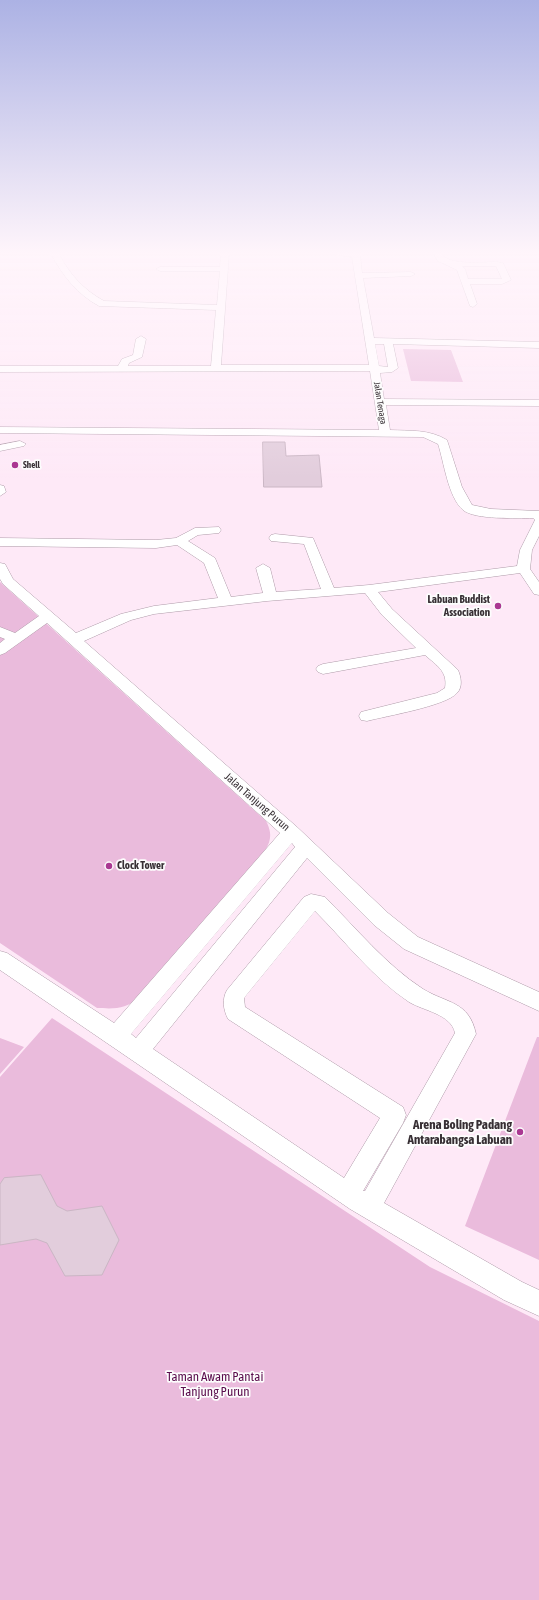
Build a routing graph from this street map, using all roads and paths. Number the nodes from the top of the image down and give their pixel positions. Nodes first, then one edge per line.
1 (219, 329) edge
2 (368, 329) edge
3 (141, 339) dead end
4 (370, 341) junction
5 (388, 341) junction
6 (539, 344) edge
7 (0, 369) edge
8 (122, 369) junction
9 (375, 369) junction
10 (216, 370) junction
11 (379, 402) junction
12 (539, 403) edge
13 (0, 430) edge
14 (385, 433) junction
15 (20, 444) dead end
16 (0, 448) edge
17 (539, 516) edge
18 (539, 523) edge
19 (215, 530) dead end
20 (275, 538) dead end
21 (179, 541) junction
22 (0, 542) edge
23 (263, 568) dead end
24 (523, 569) junction
25 (3, 575) edge
26 (369, 589) junction
27 (539, 591) edge
28 (329, 592) junction
29 (271, 597) junction
30 (226, 601) junction
31 (48, 616) junction
32 (0, 631) edge
33 (16, 639) junction
34 (73, 640) junction
35 (0, 650) edge
36 (428, 650) junction
37 (323, 669) dead end
38 (367, 716) dead end
39 (291, 832) junction
40 (306, 847) junction
41 (0, 959) edge
42 (539, 1002) edge
43 (116, 1036) junction
44 (138, 1051) junction
45 (395, 1115) junction
46 (413, 1128) junction
47 (348, 1194) junction
48 (369, 1207) junction
49 (539, 1303) edge

1 - 10 street
2 - 4 street, Jalan Tenaga
3 - 8 street
4 - 5 street
4 - 9 street, Jalan Tenaga
5 - 6 street
5 - 9 street
7 - 8 street
8 - 10 street
9 - 10 street
9 - 11 street, Jalan Tenaga
11 - 12 street
11 - 14 street, Jalan Tenaga
13 - 14 street
14 - 17 street
15 - 16 street
18 - 24 street
19 - 21 street
20 - 28 street
21 - 22 street
21 - 30 street
23 - 29 street
24 - 26 street
24 - 27 street
25 - 31 street, Jalan Tanjung Purun
26 - 28 street
26 - 36 street
28 - 29 street
29 - 30 street
30 - 34 street
31 - 33 street
31 - 34 street, Jalan Tanjung Purun
32 - 33 street
33 - 35 street
34 - 39 street, Jalan Tanjung Purun
36 - 37 street
36 - 38 street
39 - 40 street, Jalan Tanjung Purun
39 - 43 street
40 - 42 street, Jalan Tanjung Purun
40 - 44 street
41 - 43 street
43 - 44 street
44 - 47 street
45 - 46 street
45 - 46 street
45 - 47 street
46 - 48 street
47 - 48 street
48 - 49 street

